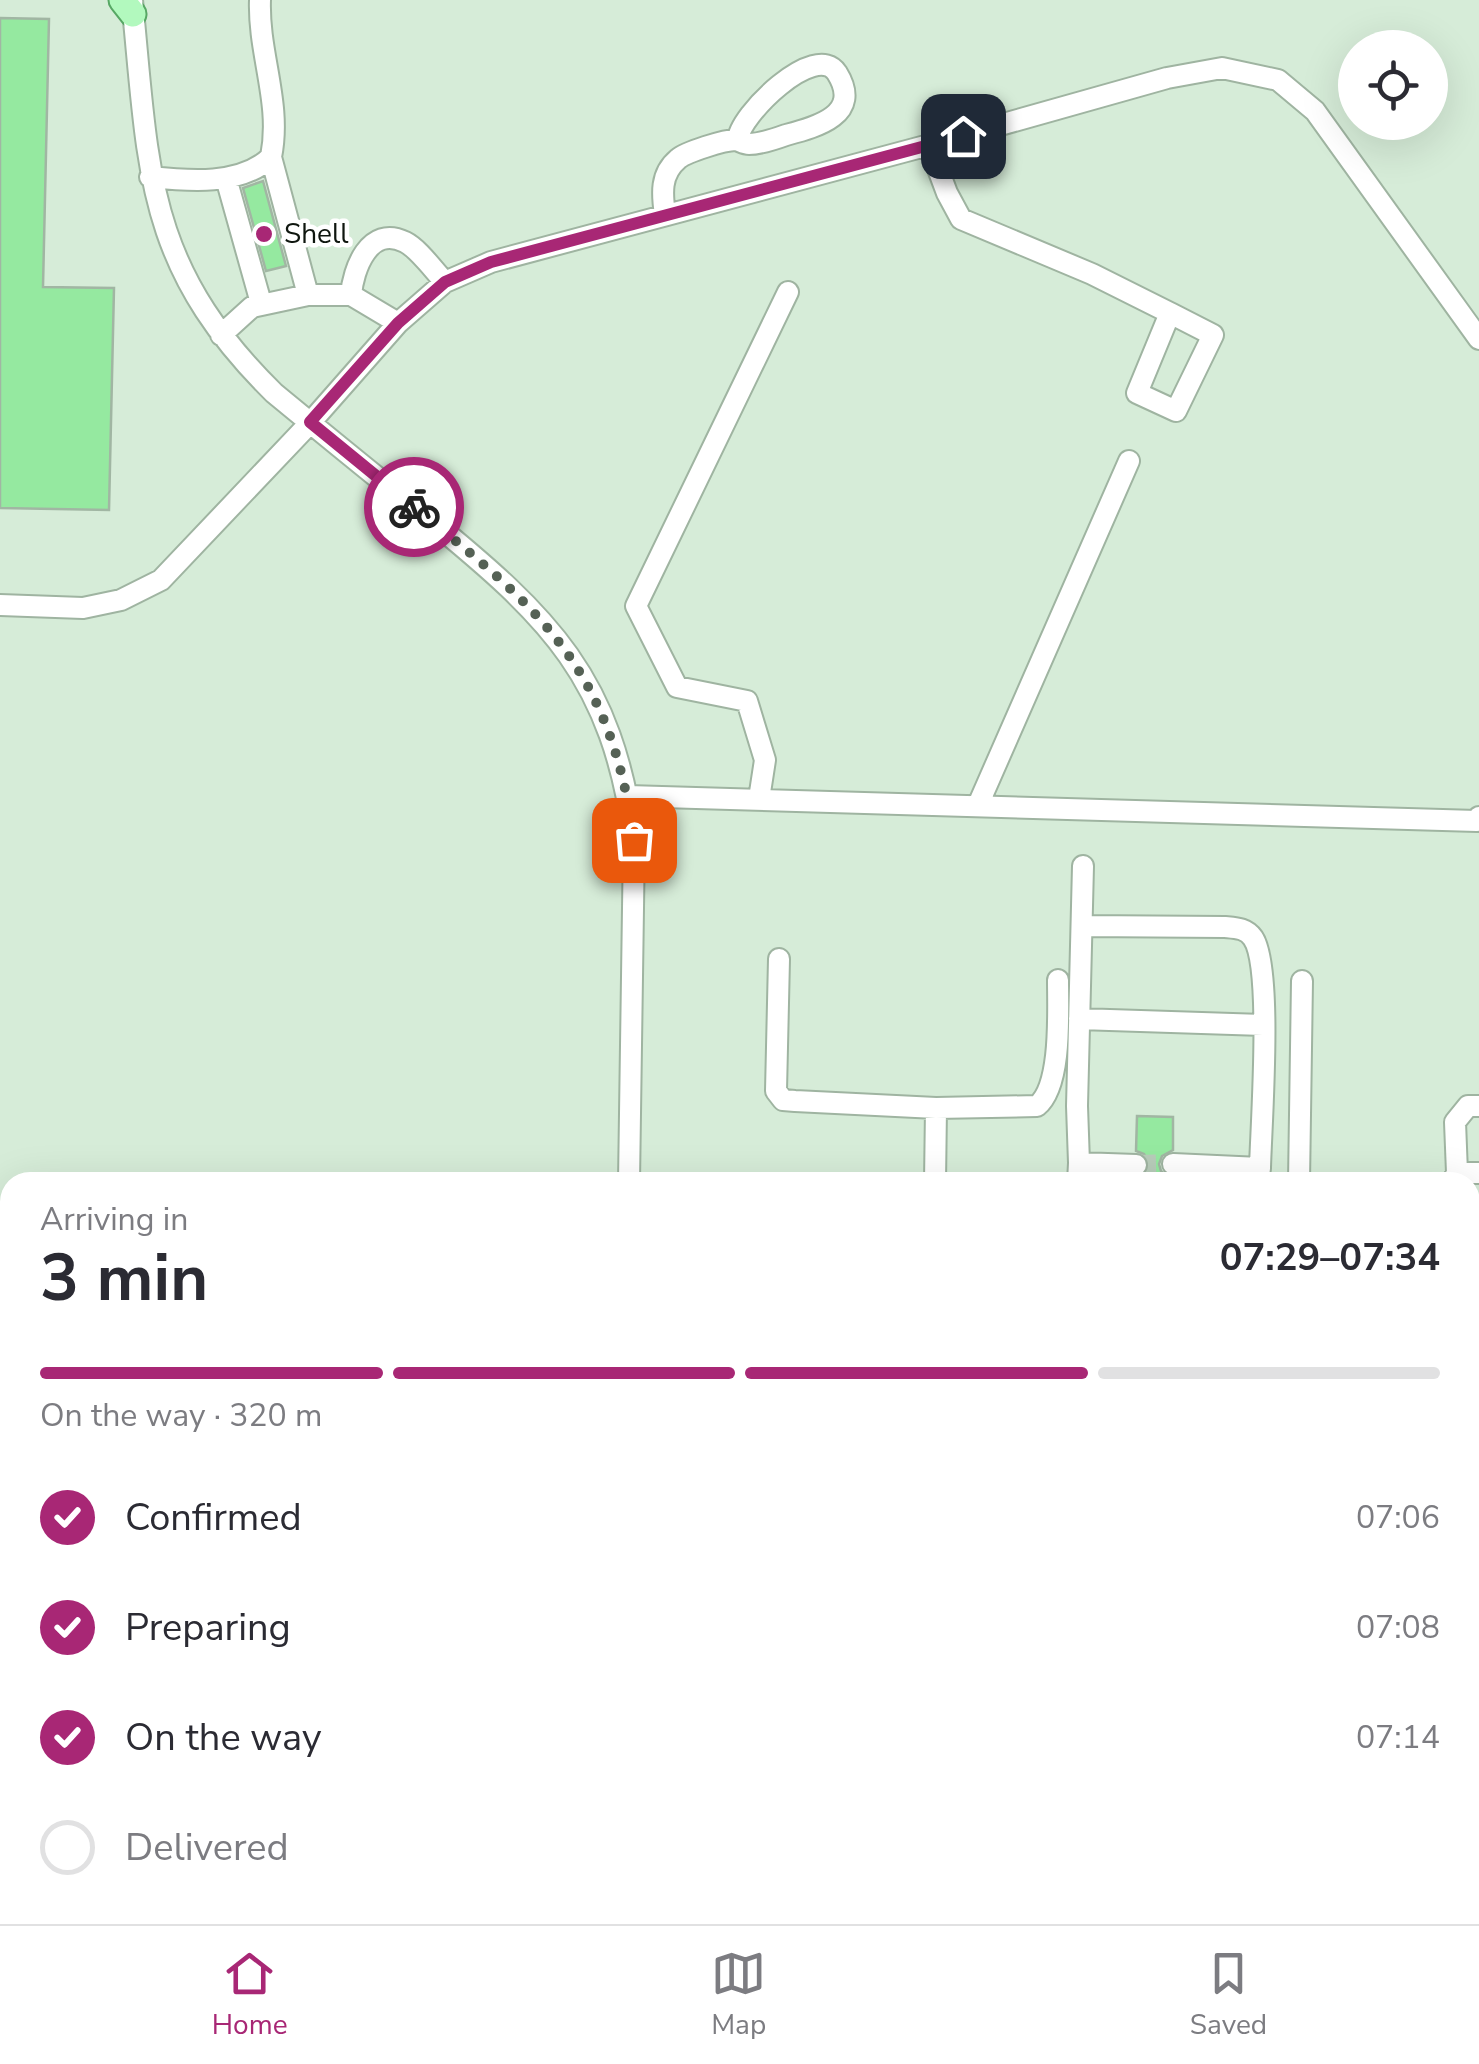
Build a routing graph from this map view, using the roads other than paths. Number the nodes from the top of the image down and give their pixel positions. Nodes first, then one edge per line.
1 (260, 0) edge
2 (129, 4) edge
3 (738, 140) junction
4 (929, 145) junction
5 (271, 157) junction
6 (150, 177) junction
7 (226, 178) junction
8 (665, 215) junction
9 (445, 282) junction
10 (788, 292) dead end
11 (308, 295) junction
12 (351, 295) junction
13 (261, 303) junction
14 (1170, 313) junction
15 (398, 323) junction
16 (221, 335) junction
17 (1479, 338) edge
18 (310, 422) junction
19 (1130, 461) dead end
20 (0, 605) edge
21 (628, 796) junction
22 (759, 799) junction
23 (978, 806) junction
24 (1479, 817) edge
25 (1082, 866) dead end
26 (1082, 926) junction
27 (779, 960) dead end
28 (1058, 980) dead end
29 (1302, 982) dead end
30 (1080, 1019) junction
31 (1262, 1024) junction
32 (1479, 1106) edge
33 (936, 1108) junction
34 (1172, 1164) tunnel mouth
35 (1136, 1165) tunnel mouth
36 (629, 1172) edge
37 (936, 1172) edge
38 (1079, 1172) edge
39 (1086, 1172) edge
40 (1235, 1172) edge
41 (1259, 1172) edge
42 (1300, 1172) edge
43 (1454, 1172) edge

1 - 5 street
2 - 6 street
3 - 3 street
3 - 8 street
4 - 8 street
4 - 14 street
4 - 17 street
5 - 7 street
5 - 11 street
6 - 7 street
6 - 16 street
7 - 13 street
8 - 9 street
9 - 12 street
9 - 15 street
10 - 22 street
11 - 12 street
11 - 13 street
12 - 15 street
13 - 16 street
14 - 14 street
15 - 18 street
16 - 18 street
18 - 20 street
18 - 21 street
19 - 23 street
21 - 22 street
21 - 36 street
22 - 23 street
23 - 24 street
25 - 26 street
26 - 30 street
26 - 31 street
27 - 33 street
28 - 33 street
29 - 42 street
30 - 31 street
30 - 38 street
31 - 41 street
32 - 43 street
33 - 37 street
34 - 40 street
35 - 39 street

